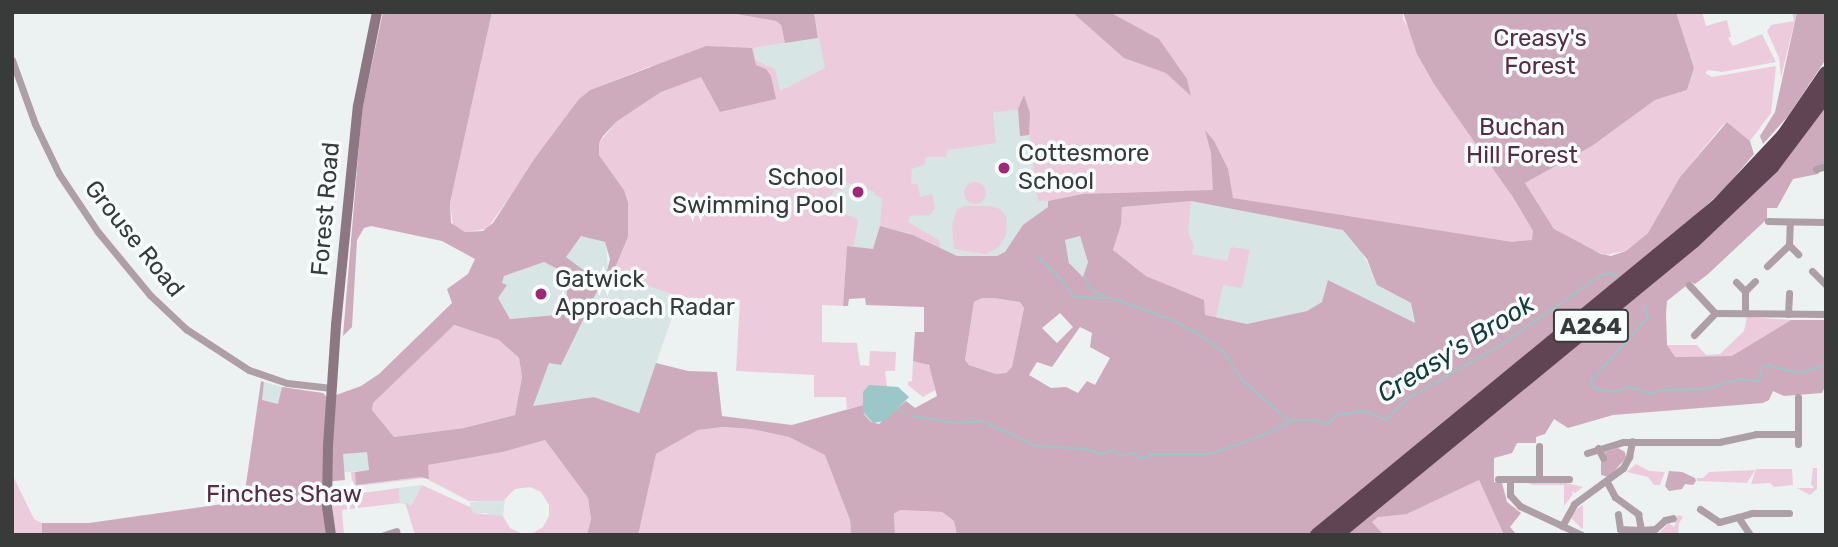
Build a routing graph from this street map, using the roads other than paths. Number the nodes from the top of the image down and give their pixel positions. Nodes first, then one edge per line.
1 (377, 12) edge
2 (12, 60) edge
3 (1826, 73) edge
4 (1826, 95) edge
5 (1826, 166) edge
6 (1816, 169) dead end
7 (1768, 221) dead end
8 (1790, 222) junction
9 (1826, 222) edge
10 (1788, 245) junction
11 (1798, 254) dead end
12 (1767, 266) dead end
13 (1812, 271) dead end
14 (1755, 281) dead end
15 (1736, 282) dead end
16 (1689, 285) dead end
17 (1826, 285) edge
18 (1745, 291) junction
19 (1789, 293) dead end
20 (1715, 313) junction
21 (1745, 313) junction
22 (1788, 314) junction
23 (1826, 314) edge
24 (1694, 335) dead end
25 (332, 388) junction
26 (1798, 397) dead end
27 (1798, 434) junction
28 (1632, 441) junction
29 (1798, 444) dead end
30 (1539, 446) dead end
31 (1598, 448) junction
32 (1587, 453) dead end
33 (1603, 458) dead end
34 (1498, 479) dead end
35 (1510, 479) junction
36 (1539, 479) junction
37 (1569, 479) dead end
38 (1607, 482) junction
39 (1700, 509) dead end
40 (1789, 513) dead end
41 (1618, 514) dead end
42 (1738, 517) junction
43 (1673, 518) dead end
44 (1562, 526) junction
45 (1641, 530) junction
46 (396, 531) dead end
47 (331, 535) edge
48 (384, 535) edge
49 (1317, 535) edge
50 (1336, 535) edge
51 (1582, 535) edge
52 (1750, 535) edge

1 - 25 street, Forest Road
2 - 25 street, Grouse Road
3 - 49 highway, A264
4 - 50 highway, A264
5 - 6 street
7 - 8 street
8 - 9 street
8 - 10 street
10 - 11 street
10 - 12 street
13 - 17 street
14 - 18 street
15 - 18 street
16 - 20 street
18 - 21 street
19 - 22 street
20 - 21 street
20 - 24 street
21 - 22 street
22 - 23 street
25 - 47 street, Forest Road
26 - 27 street
27 - 28 street
27 - 29 street
28 - 31 street
28 - 38 street
30 - 36 street
31 - 32 street
31 - 33 street
34 - 35 street
35 - 36 street
35 - 44 street
36 - 37 street
38 - 44 street
38 - 45 street
39 - 42 street
40 - 42 street
41 - 45 street
42 - 52 street
43 - 45 street
44 - 51 street
46 - 48 street

